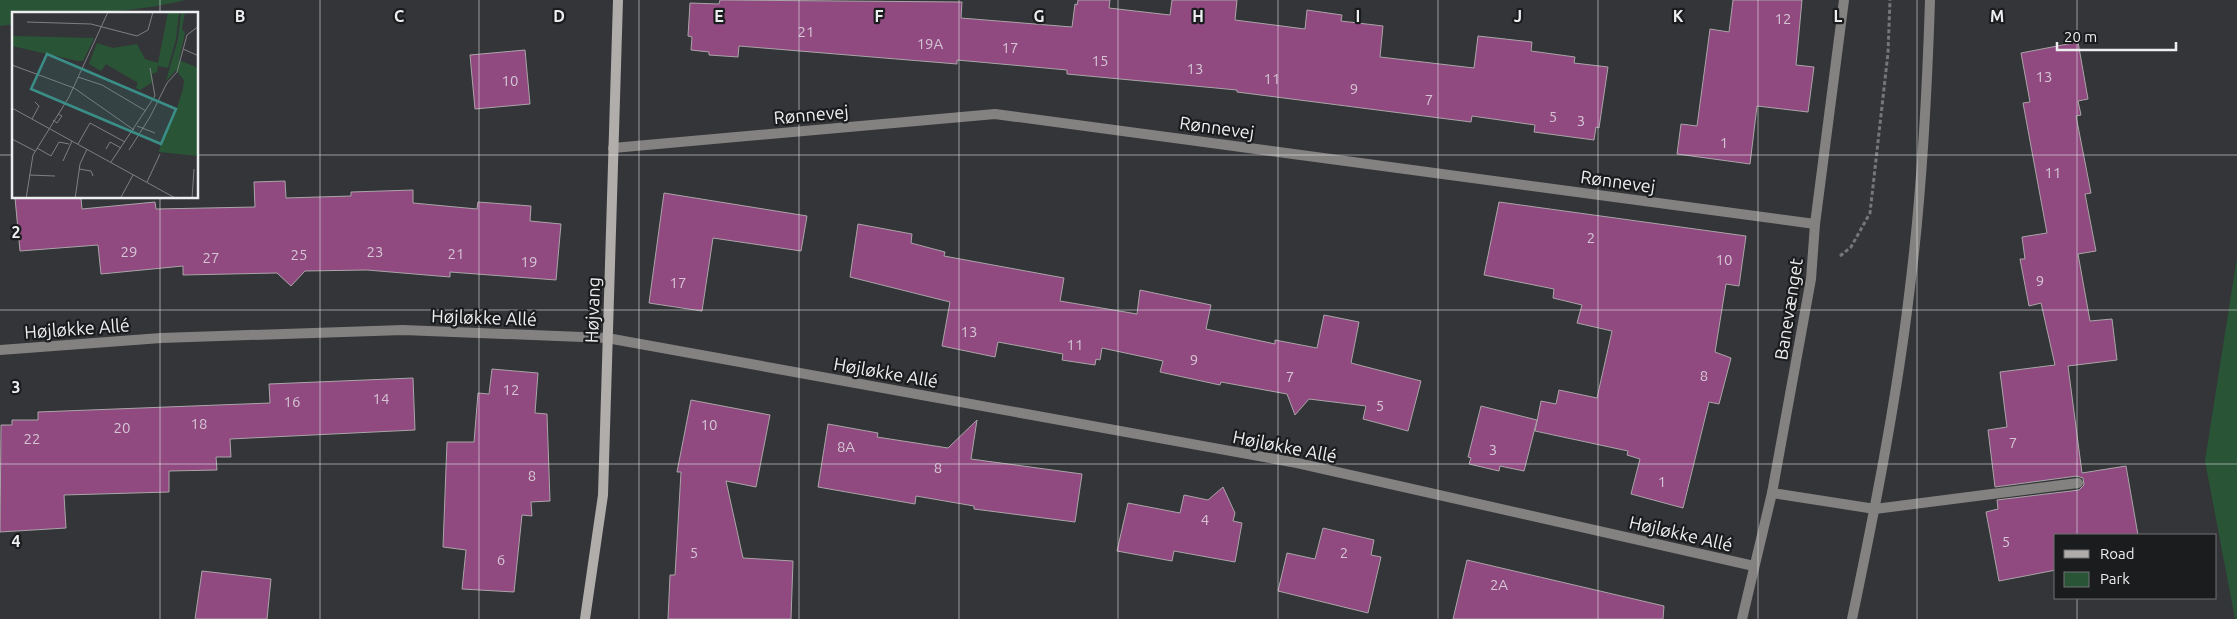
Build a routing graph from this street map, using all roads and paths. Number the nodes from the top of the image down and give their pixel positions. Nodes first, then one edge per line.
1 (618, 0) edge
2 (1844, 0) edge
3 (1890, 0) edge
4 (1930, 0) edge
5 (613, 148) junction
6 (1815, 224) junction
7 (1811, 279) junction
8 (607, 338) junction
9 (0, 350) edge
10 (2078, 483) dead end
11 (1772, 493) junction
12 (1875, 509) junction
13 (1754, 566) junction
14 (585, 619) edge
15 (1742, 619) edge
16 (1852, 619) edge

1 - 5 street, Højvang
2 - 6 street, Banevænget
3 - 7 path
4 - 12 street
5 - 6 street, Rønnevej
5 - 8 street, Højvang
6 - 7 street, Banevænget
7 - 11 street, Banevænget
8 - 9 street, Højløkke Allé
8 - 13 street, Højløkke Allé
8 - 14 street, Højvang
10 - 12 street
11 - 12 street
11 - 13 street, Banevænget
12 - 16 street
13 - 15 street, Banevænget

